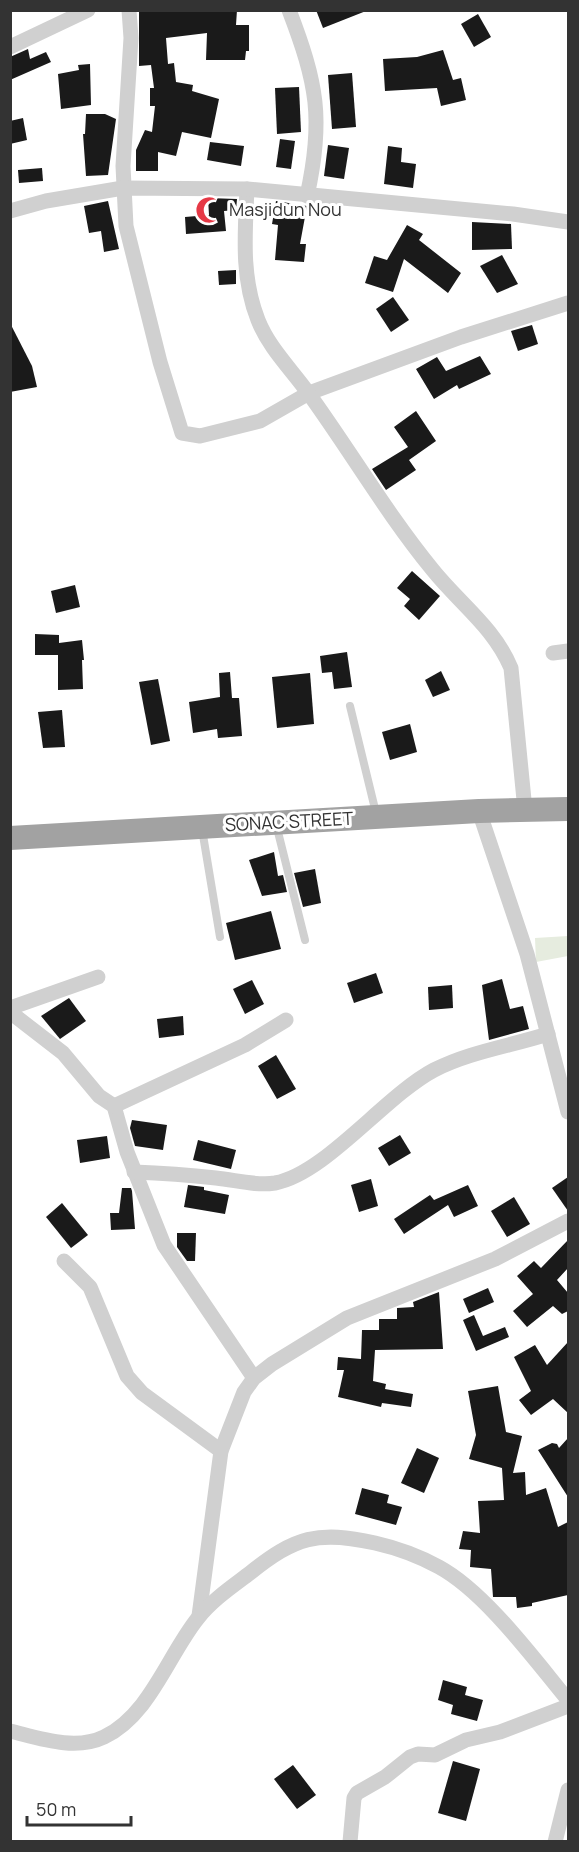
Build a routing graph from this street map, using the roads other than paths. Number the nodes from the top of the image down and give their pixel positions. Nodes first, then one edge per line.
1 (88, 10) edge
2 (129, 10) edge
3 (289, 10) edge
4 (10, 47) edge
5 (123, 188) junction
6 (247, 189) junction
7 (307, 196) junction
8 (10, 211) edge
9 (568, 222) edge
10 (568, 303) edge
11 (309, 393) junction
12 (350, 706) dead end
13 (568, 809) edge
14 (525, 810) junction
15 (479, 811) junction
16 (377, 817) junction
17 (276, 823) junction
18 (202, 827) junction
19 (10, 838) edge
20 (220, 937) dead end
21 (305, 940) dead end
22 (98, 977) dead end
23 (10, 1010) edge
24 (286, 1020) dead end
25 (548, 1034) junction
26 (114, 1106) junction
27 (568, 1112) edge
28 (134, 1172) junction
29 (568, 1221) edge
30 (64, 1261) dead end
31 (254, 1378) junction
32 (221, 1450) junction
33 (200, 1616) junction
34 (568, 1700) edge
35 (568, 1706) edge
36 (10, 1731) edge
37 (568, 1790) edge
38 (350, 1842) edge
39 (555, 1842) edge

1 - 4 street
2 - 5 street
3 - 7 street
5 - 6 street
5 - 8 street
5 - 11 street
6 - 7 street
6 - 11 street
7 - 9 street
10 - 11 street
11 - 14 street
12 - 16 lane
13 - 14 highway, SONAC STREET
14 - 15 highway, SONAC STREET
15 - 16 highway, SONAC STREET
15 - 25 street
16 - 17 highway, SONAC STREET
17 - 18 highway, SONAC STREET
17 - 21 lane
18 - 19 highway, SONAC STREET
18 - 20 lane
22 - 23 street
23 - 26 street
24 - 26 street
25 - 27 street
25 - 28 street
26 - 28 street
28 - 31 street
29 - 31 street
30 - 32 street
31 - 32 street
32 - 33 street
33 - 34 street
33 - 36 street
35 - 38 street
37 - 39 street

